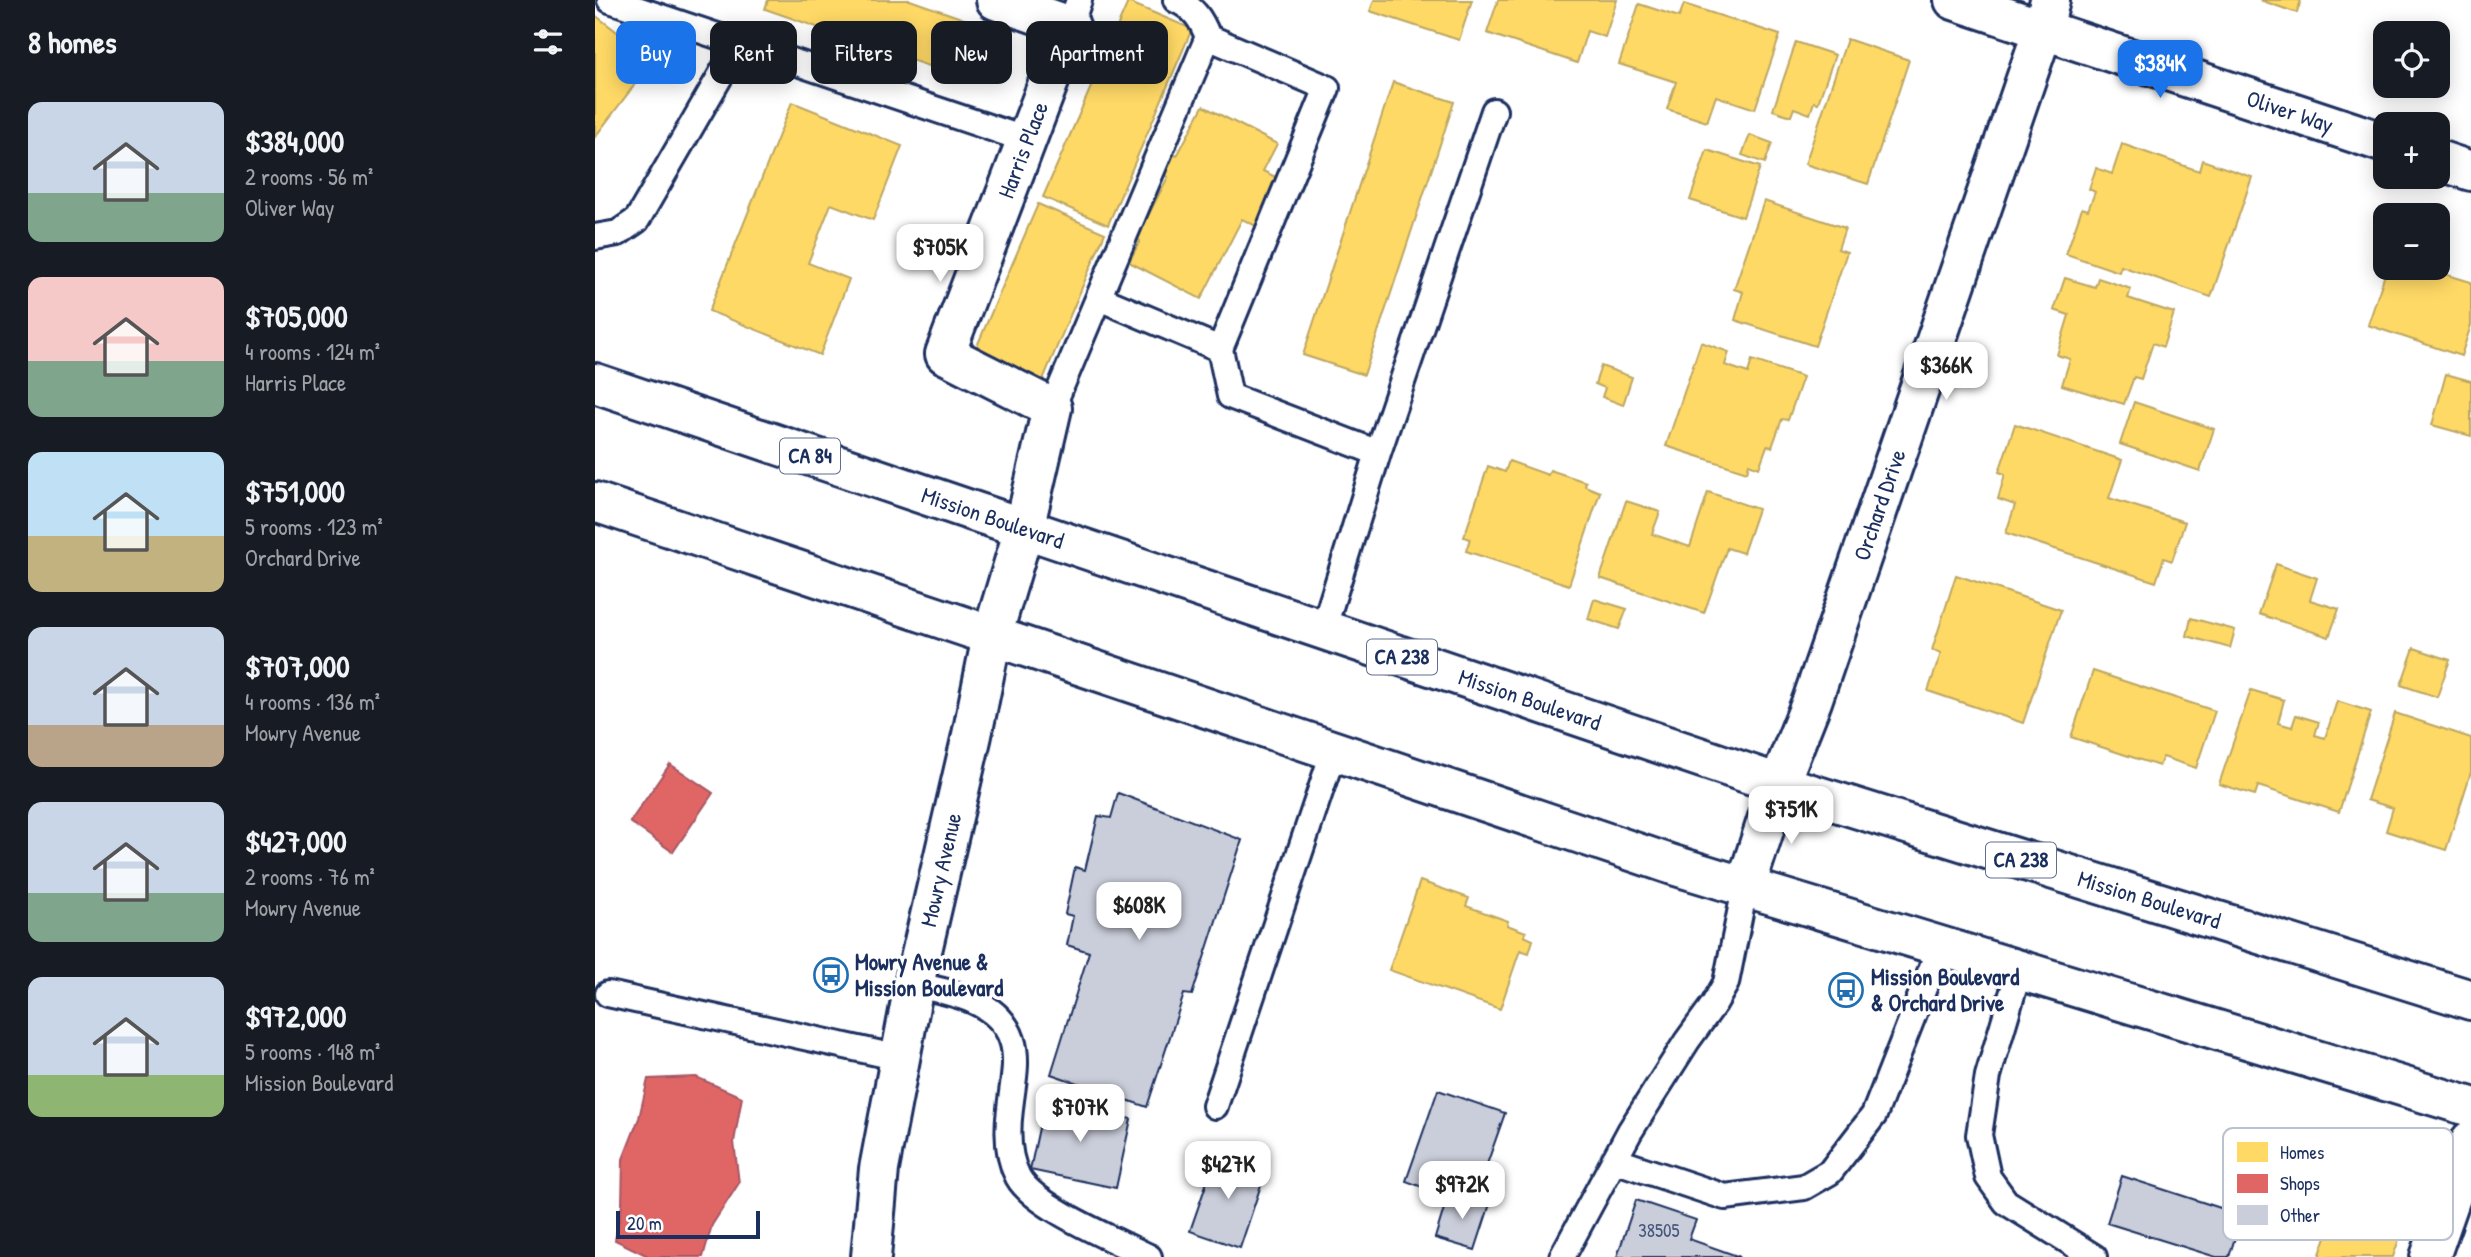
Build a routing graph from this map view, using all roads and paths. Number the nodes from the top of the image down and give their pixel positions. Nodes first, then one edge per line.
1 (610, 0) edge
2 (996, 0) edge
3 (1176, 0) edge
4 (1954, 0) edge
5 (1075, 13) edge
6 (2047, 15) edge
7 (710, 32) edge
8 (1208, 37) junction
9 (797, 61) edge
10 (716, 84) edge
11 (1494, 111) dead end
12 (2373, 138) edge
13 (1027, 140) junction
14 (2450, 164) edge
15 (2471, 171) edge
16 (595, 236) edge
17 (1099, 298) junction
18 (1220, 349) junction
19 (595, 383) edge
20 (1052, 408) junction
21 (1378, 453) junction
22 (595, 502) edge
23 (1024, 529) junction
24 (1323, 630) junction
25 (992, 636) junction
26 (1333, 750) junction
27 (1779, 784) junction
28 (1745, 888) junction
29 (1940, 947) junction
30 (2018, 971) junction
31 (914, 985) junction
32 (608, 994) dead end
33 (2471, 1000) edge
34 (900, 1058) junction
35 (1215, 1106) dead end
36 (2471, 1107) edge
37 (2471, 1140) edge
38 (1614, 1160) junction
39 (2453, 1191) edge
40 (2436, 1240) edge
41 (871, 1257) edge
42 (1149, 1257) edge
43 (1562, 1257) edge
44 (2094, 1257) edge
45 (2430, 1257) edge

1 - 7 lane
2 - 5 main road, Harris Place
3 - 8 lane
4 - 6 main road, Oliver Way
5 - 13 main road, Harris Place
6 - 12 main road, Oliver Way
6 - 27 main road, Orchard Drive
8 - 17 lane
8 - 18 lane
9 - 13 lane
10 - 16 lane
11 - 21 lane
13 - 20 main road, Harris Place
14 - 15 main road
17 - 18 lane
17 - 20 lane
18 - 21 lane
19 - 23 main road, Mission Boulevard / CA 84
20 - 23 main road
21 - 24 lane
22 - 25 main road
23 - 24 main road, Mission Boulevard / CA 238
23 - 25 main road, Mowry Avenue
24 - 27 main road, Mission Boulevard / CA 238
25 - 26 main road
25 - 31 main road, Mowry Avenue
26 - 28 main road
26 - 35 lane
27 - 28 main road, Orchard Drive
27 - 33 main road, Mission Boulevard / CA 238
28 - 29 main road
28 - 38 lane
29 - 30 main road
29 - 38 lane
30 - 36 main road
30 - 44 lane
31 - 34 main road, Mowry Avenue
31 - 42 lane
32 - 34 lane
34 - 41 main road, Mowry Avenue
37 - 39 main road
38 - 43 lane
40 - 45 main road

